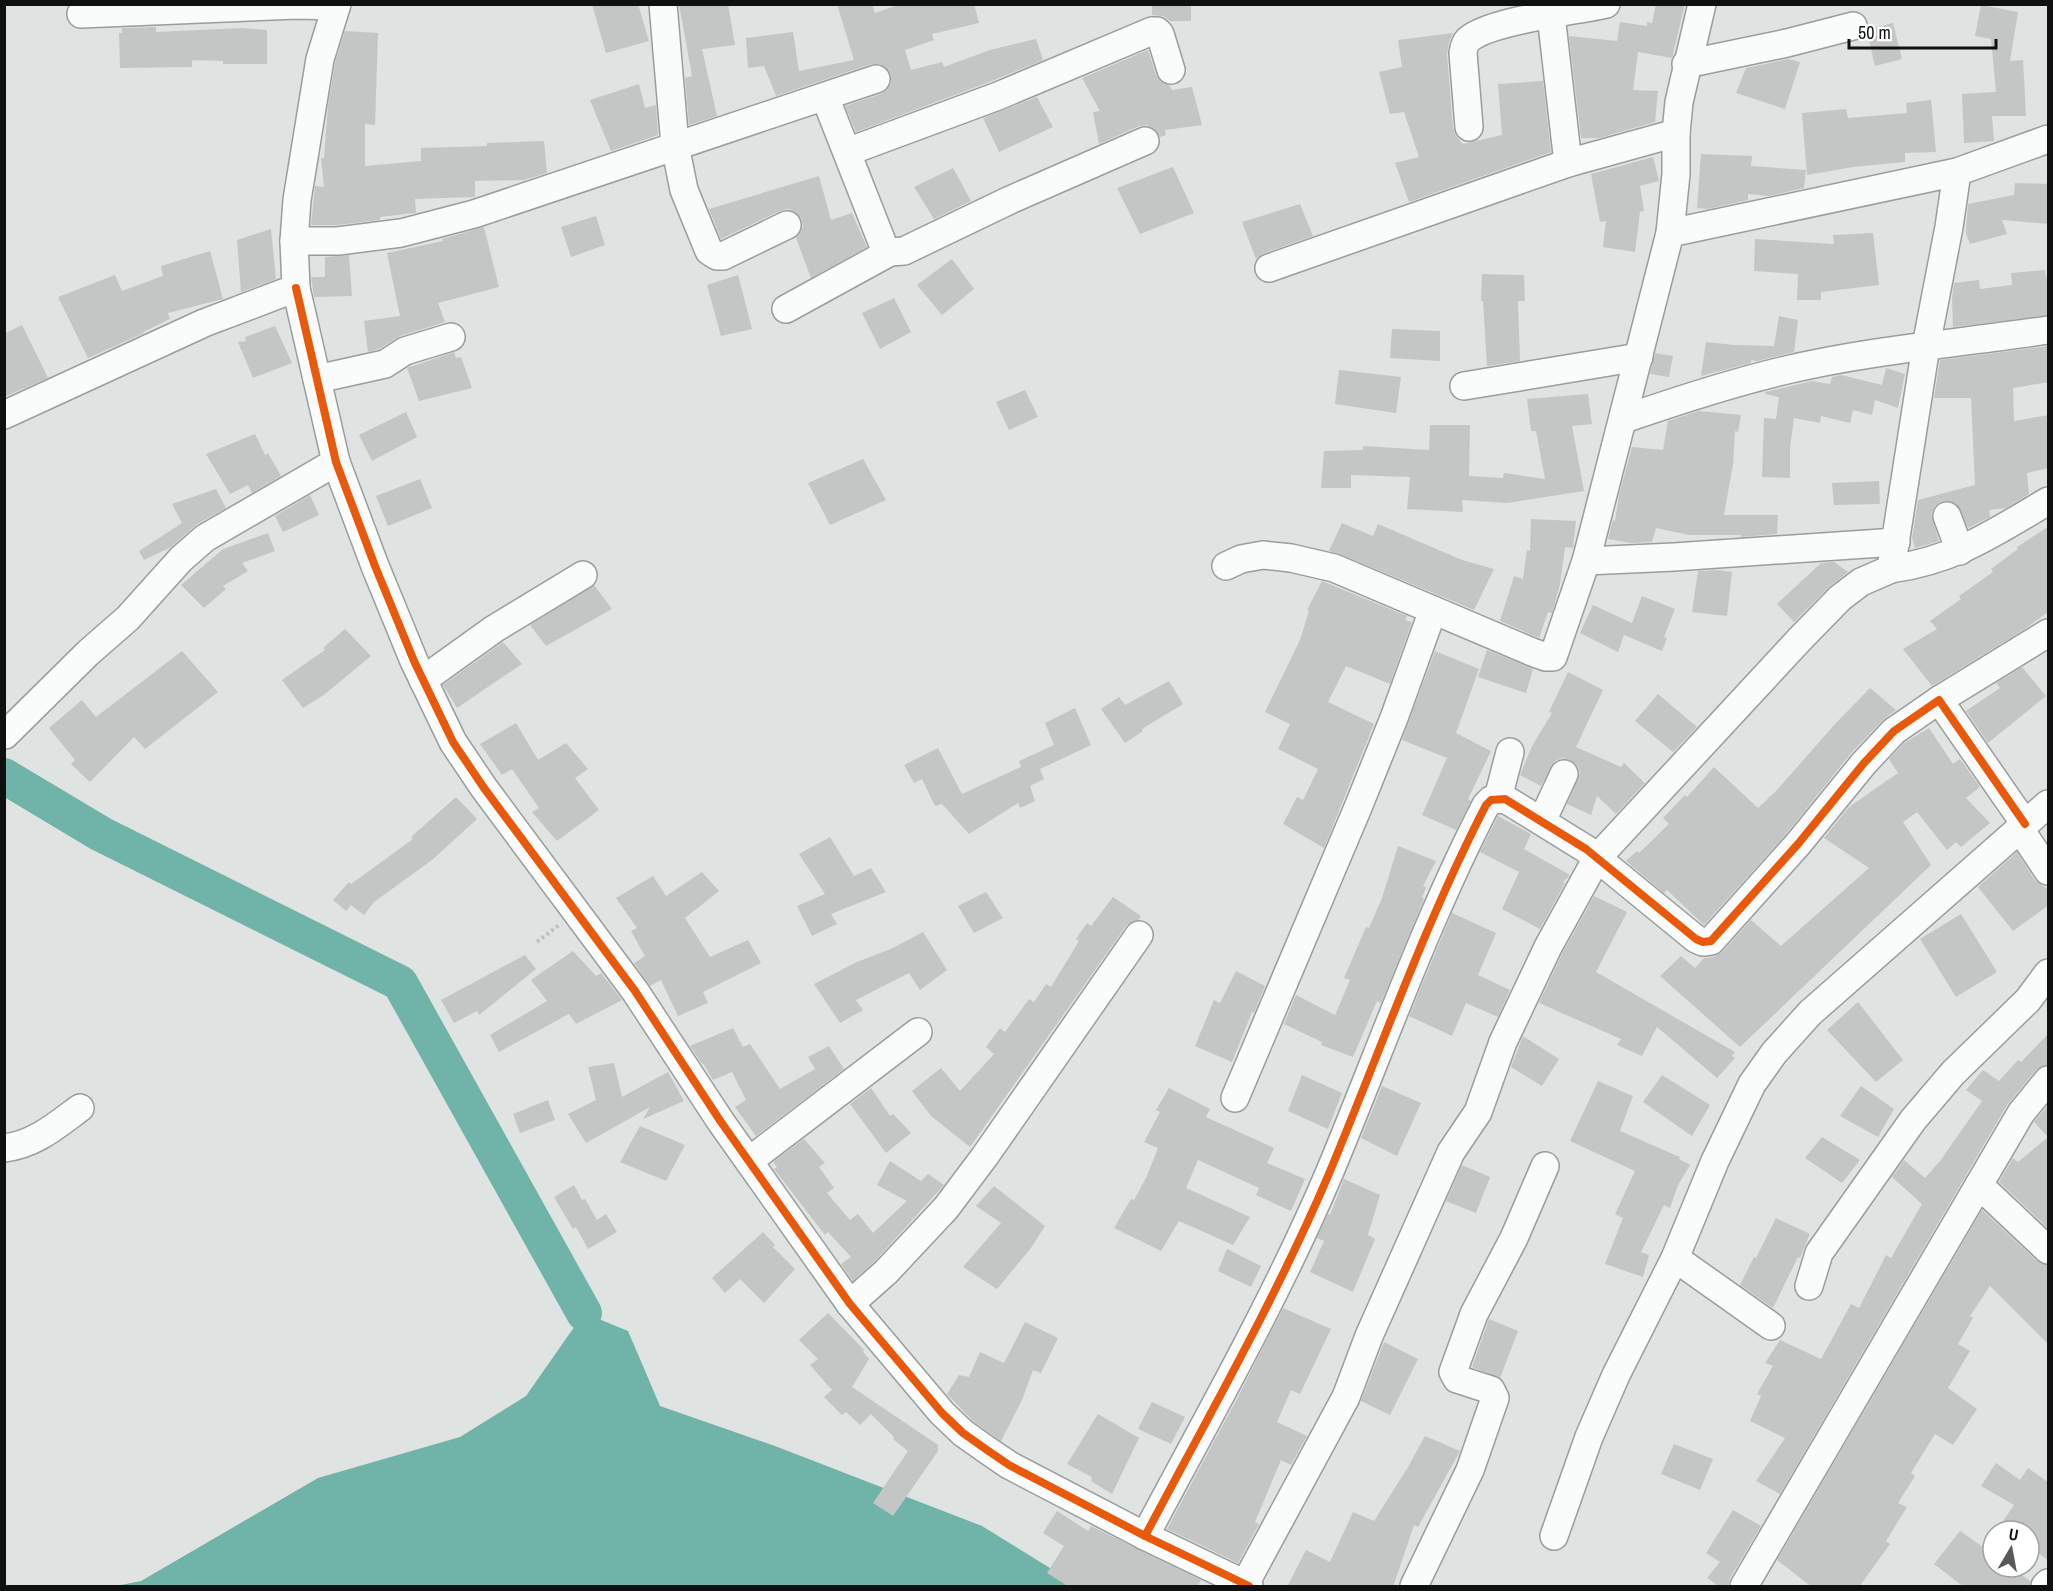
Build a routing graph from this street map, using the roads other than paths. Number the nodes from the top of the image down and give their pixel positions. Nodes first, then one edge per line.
1 (663, 4) edge
2 (1606, 4) edge
3 (1701, 4) edge
4 (336, 5) edge
5 (81, 14) dead end
6 (1551, 15) junction
7 (1853, 26) dead end
8 (1686, 64) junction
9 (1171, 70) dead end
10 (876, 79) dead end
11 (825, 97) junction
12 (1469, 127) dead end
13 (1676, 133) junction
14 (2049, 140) edge
15 (1145, 141) dead end
16 (675, 145) junction
17 (847, 152) junction
18 (1568, 163) junction
19 (1957, 172) junction
20 (788, 225) dead end
21 (1670, 233) junction
22 (294, 241) junction
23 (890, 252) junction
24 (1269, 268) dead end
25 (296, 288) junction
26 (786, 309) dead end
27 (2049, 330) edge
28 (451, 337) dead end
29 (1926, 346) junction
30 (1639, 357) junction
31 (317, 379) junction
32 (1464, 386) dead end
33 (4, 415) edge
34 (1624, 419) junction
35 (336, 462) junction
36 (2049, 501) edge
37 (1947, 516) dead end
38 (1896, 542) junction
39 (1960, 550) junction
40 (1586, 561) junction
41 (1226, 566) dead end
42 (1891, 569) junction
43 (583, 575) dead end
44 (1433, 610) junction
45 (2049, 633) edge
46 (423, 680) junction
47 (1939, 700) junction
48 (4, 735) edge
49 (1510, 752) dead end
50 (1564, 774) dead end
51 (1498, 798) junction
52 (2049, 804) edge
53 (1542, 821) junction
54 (2023, 826) junction
55 (1597, 858) junction
56 (2049, 871) edge
57 (1139, 935) dead end
58 (2049, 974) edge
59 (918, 1032) dead end
60 (2049, 1080) edge
61 (1235, 1098) dead end
62 (80, 1108) dead end
63 (4, 1148) edge
64 (749, 1161) junction
65 (1545, 1166) dead end
66 (1979, 1185) junction
67 (2049, 1250) edge
68 (1675, 1258) junction
69 (1809, 1286) dead end
70 (850, 1304) junction
71 (1771, 1326) dead end
72 (1145, 1536) junction
73 (1554, 1536) dead end
74 (2049, 1582) edge
75 (1247, 1586) edge
76 (1414, 1587) edge
77 (1744, 1587) edge
78 (2045, 1587) edge

1 - 16 street
2 - 6 street
3 - 8 street
4 - 5 street
4 - 22 street
6 - 12 street
6 - 18 street
7 - 8 street
8 - 13 street
9 - 17 street
10 - 11 street
11 - 16 street
11 - 17 street
13 - 18 street
13 - 21 street
14 - 19 street
15 - 23 street
16 - 20 street
16 - 22 street
17 - 23 street
18 - 24 street
19 - 21 street
19 - 29 street
21 - 30 street
22 - 25 street
23 - 26 street
25 - 31 street
25 - 33 street
27 - 29 street
28 - 31 street
29 - 34 street
29 - 38 street
30 - 32 street
30 - 34 street
31 - 35 street
34 - 40 street
35 - 46 street
35 - 48 street
36 - 39 street
37 - 39 street
38 - 40 street
38 - 42 street
39 - 42 street
40 - 44 street
41 - 44 street
42 - 55 street
43 - 46 street
44 - 61 street
45 - 47 street
46 - 64 street
47 - 54 street
47 - 55 street
49 - 51 street
50 - 53 street
51 - 53 street
51 - 72 street
52 - 54 street
53 - 55 street
54 - 56 street
54 - 68 street
55 - 75 street
57 - 70 street
58 - 69 street
59 - 64 street
60 - 66 street
62 - 63 street
64 - 70 street
65 - 76 street
66 - 67 street
66 - 77 street
68 - 71 street
68 - 73 street
70 - 72 street
72 - 75 street
74 - 78 street

